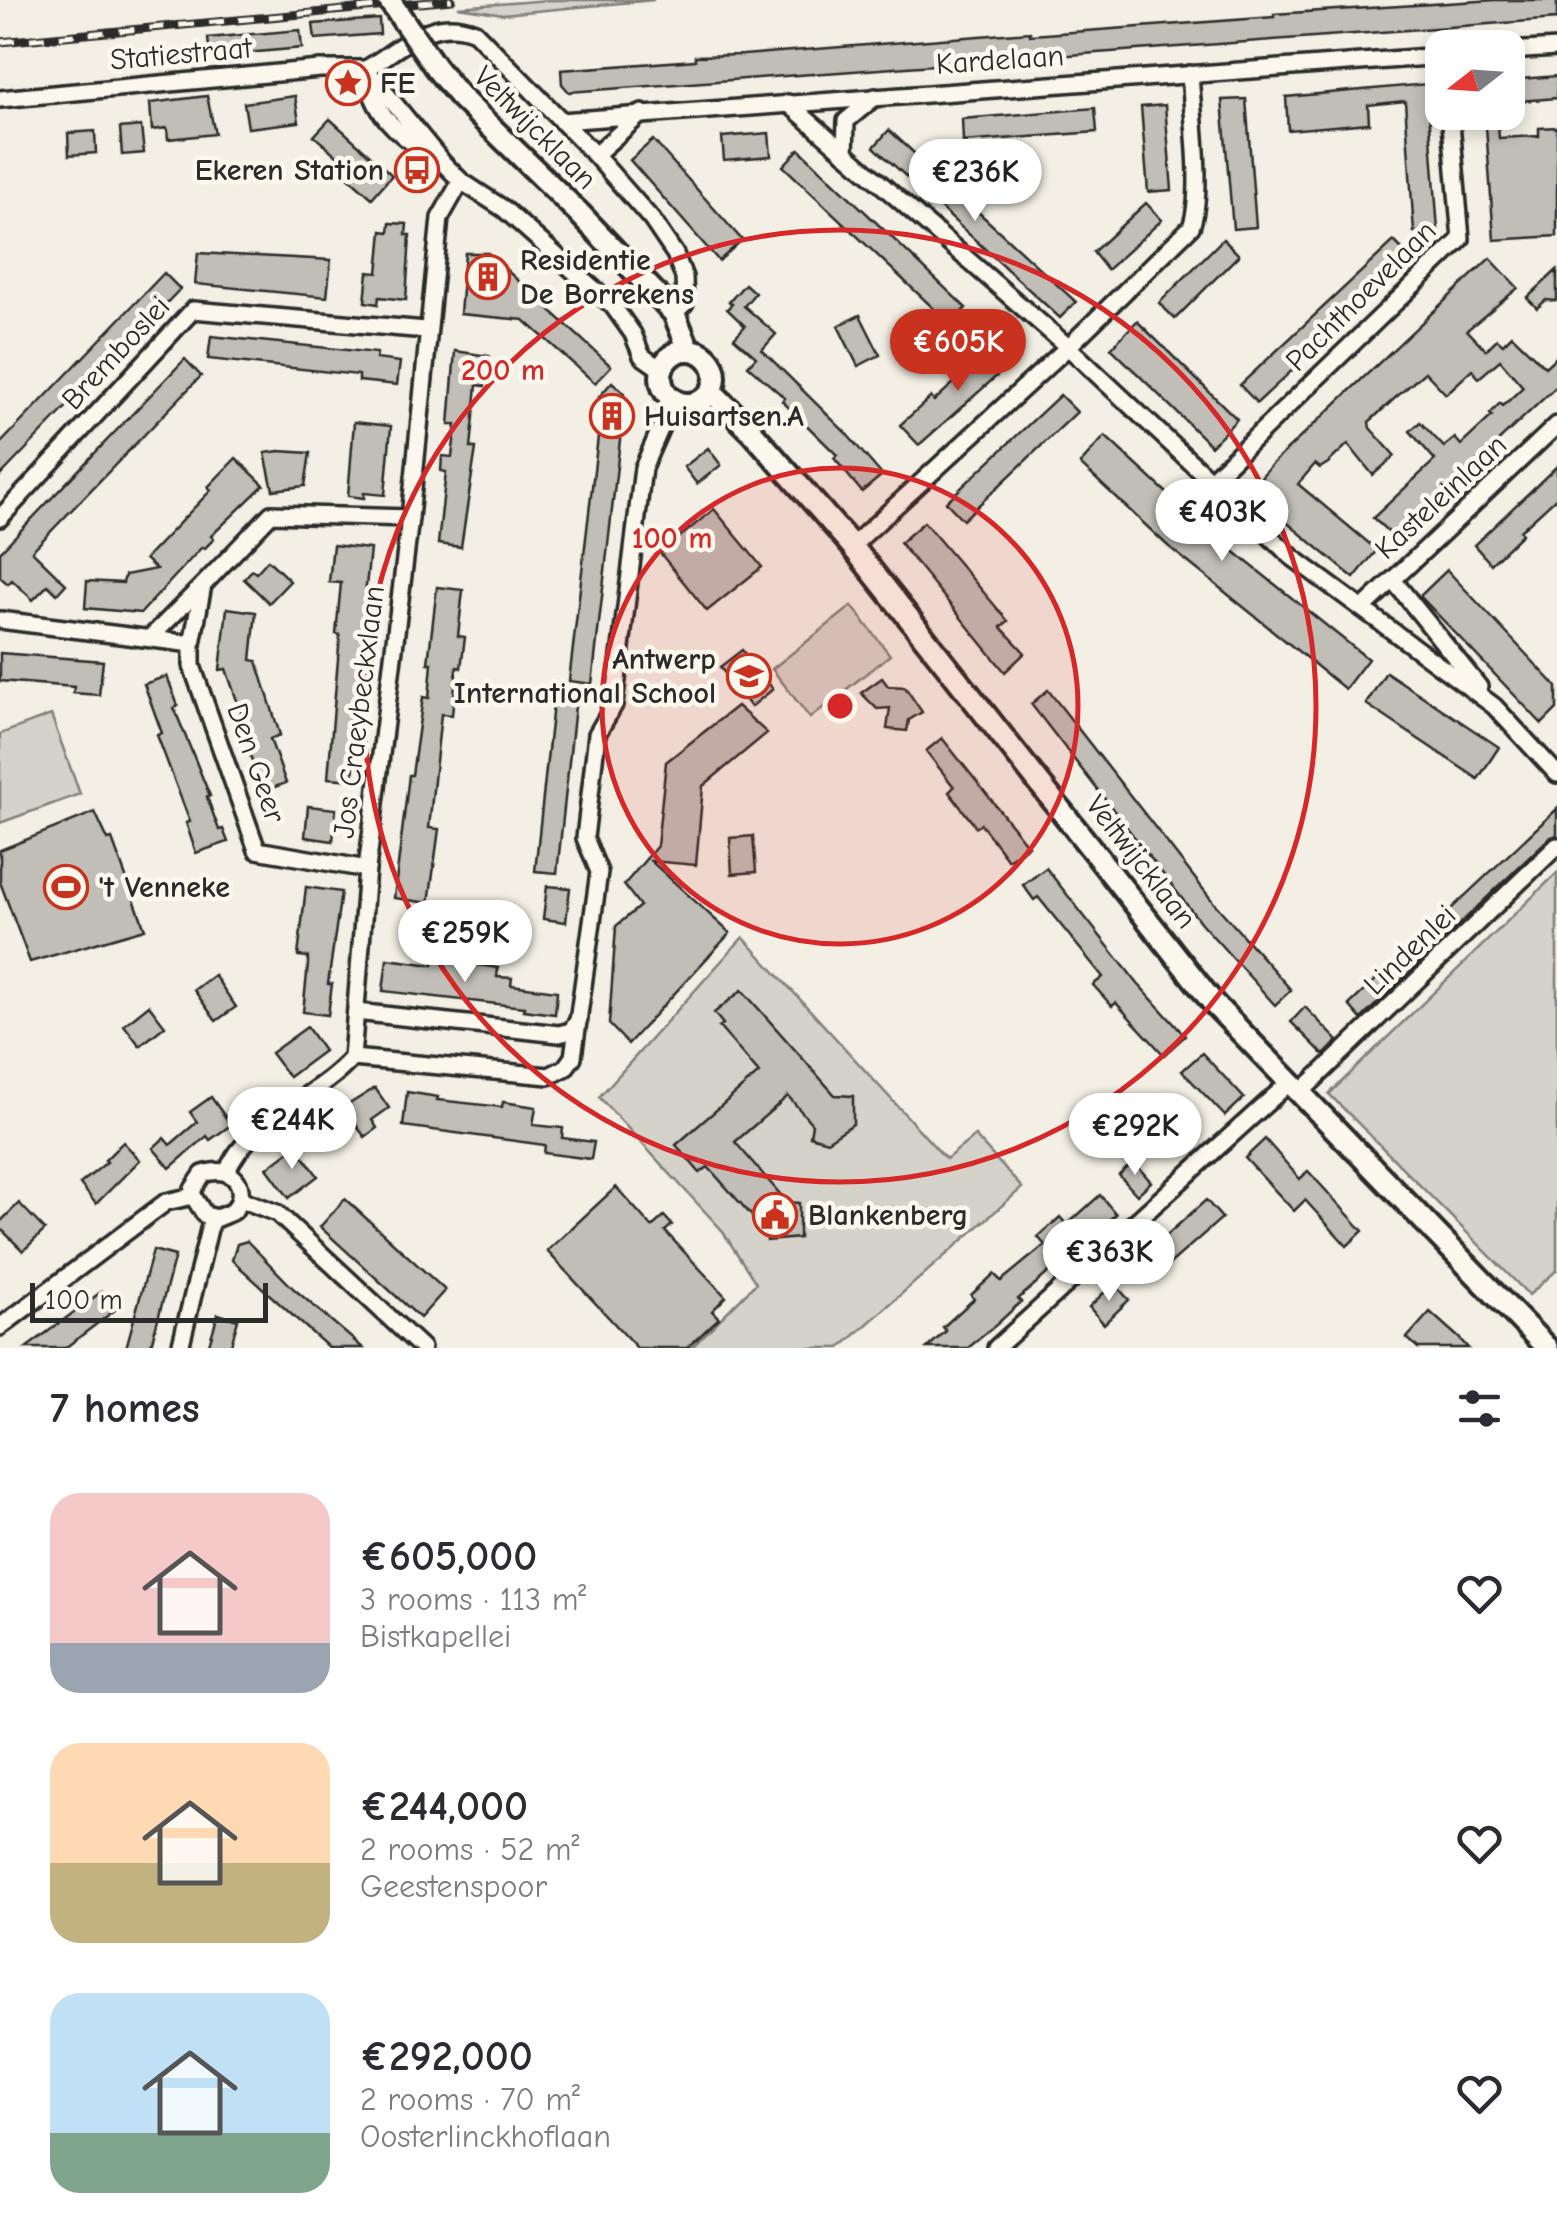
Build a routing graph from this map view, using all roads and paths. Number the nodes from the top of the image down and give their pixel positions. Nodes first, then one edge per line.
1 (390, 0) edge
2 (1557, 48) edge
3 (1525, 50) edge
4 (1425, 57) edge
5 (366, 70) junction
6 (1190, 74) junction
7 (875, 97) junction
8 (0, 98) edge
9 (788, 102) junction
10 (642, 113) junction
11 (561, 121) junction
12 (1452, 130) edge
13 (845, 152) junction
14 (595, 155) junction
15 (461, 181) junction
16 (650, 289) junction
17 (674, 314) junction
18 (426, 330) junction
19 (1068, 347) junction
20 (675, 358) junction
21 (712, 392) junction
22 (673, 400) junction
23 (1557, 424) edge
24 (1210, 481) junction
25 (0, 518) edge
26 (410, 518) junction
27 (852, 546) junction
28 (1393, 580) junction
29 (203, 585) junction
30 (1363, 608) junction
31 (0, 620) edge
32 (151, 636) junction
33 (192, 644) junction
34 (1494, 706) junction
35 (1557, 774) edge
36 (1557, 846) edge
37 (367, 869) junction
38 (356, 1012) junction
39 (580, 1016) junction
40 (352, 1058) junction
41 (1295, 1087) junction
42 (228, 1172) junction
43 (194, 1196) junction
44 (240, 1199) junction
45 (212, 1217) junction
46 (0, 1328) edge
47 (180, 1348) edge
48 (422, 1348) edge
49 (996, 1348) edge
50 (1547, 1348) edge

1 - 16 street, Veltwijcklaan, bridge
2 - 3 street
4 - 6 street, Kardelaan
5 - 8 street, Statiestraat
5 - 11 street
5 - 15 street, Veltwijcklaan
6 - 7 street, Kardelaan
6 - 19 street
7 - 9 street, Kardelaan
7 - 13 street
9 - 10 street, Kardelaan
9 - 13 street
10 - 11 street, Kardelaan
10 - 14 street
11 - 14 street
12 - 24 street, Pachthoevelaan
13 - 19 street
14 - 17 street
15 - 18 street, Jos Craeybeckxlaan
15 - 20 street, Veltwijcklaan
16 - 17 street, Veltwijcklaan
16 - 20 street, Veltwijcklaan
17 - 20 street, Veltwijcklaan
18 - 25 street, Bremboslei
18 - 26 street, Jos Craeybeckxlaan
19 - 24 street
19 - 27 street
20 - 21 street, Veltwijcklaan
20 - 22 street, Veltwijcklaan
21 - 22 street
21 - 27 street, Veltwijcklaan
22 - 39 street
23 - 28 street, Kasteleinlaan
24 - 30 street
26 - 29 street
26 - 37 street, Jos Craeybeckxlaan
27 - 41 street, Veltwijcklaan
28 - 30 street, Kasteleinlaan
28 - 34 street
29 - 32 street
29 - 33 street, Den Geer
30 - 34 street
31 - 32 street
32 - 33 street
33 - 37 street, Den Geer
34 - 35 street
36 - 41 street, Lindenlei
37 - 38 street, Jos Craeybeckxlaan
38 - 39 street
38 - 40 street, Jos Craeybeckxlaan
39 - 40 street
40 - 42 street
41 - 49 street, Lindenlei
41 - 50 street, Veltwijcklaan
42 - 43 street
42 - 44 street
43 - 45 street
43 - 46 street
44 - 45 street
44 - 48 street
45 - 47 street

